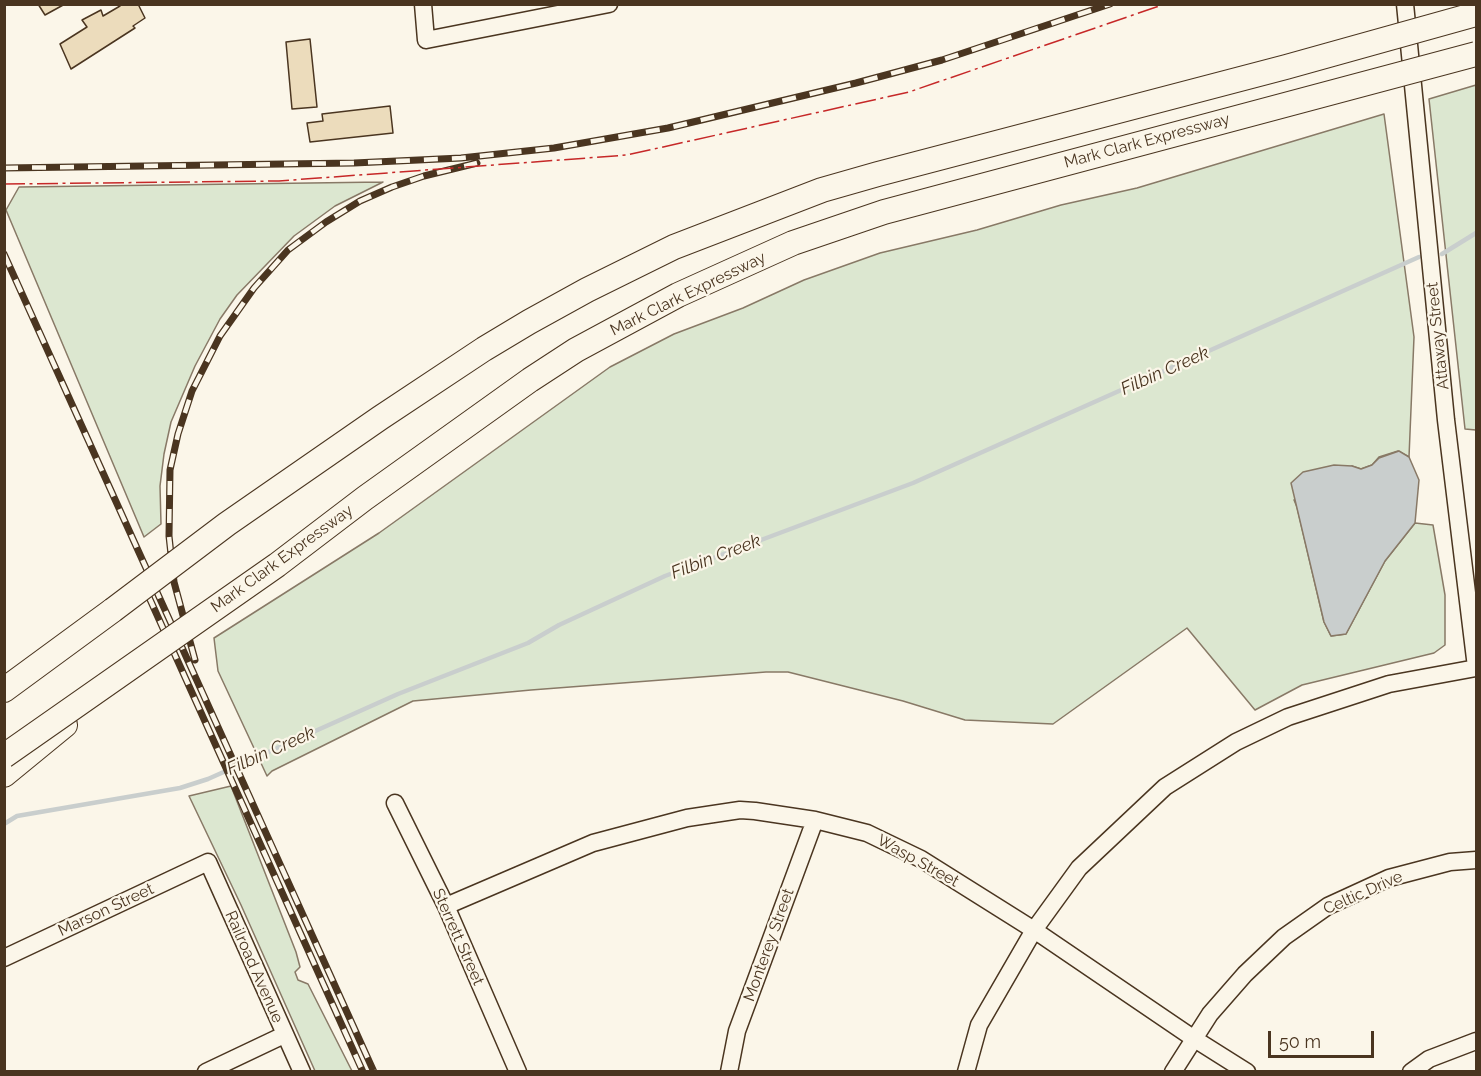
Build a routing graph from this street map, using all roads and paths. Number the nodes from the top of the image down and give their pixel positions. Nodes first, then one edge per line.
1 (423, 4) edge
2 (609, 4) edge
3 (1405, 4) edge
4 (1476, 14) edge
5 (1476, 54) edge
6 (146, 658) junction
7 (1476, 668) edge
8 (11, 684) edge
9 (4, 756) edge
10 (4, 775) edge
11 (395, 803) dead end
12 (815, 820) junction
13 (1476, 860) edge
14 (208, 862) joint
15 (446, 906) junction
16 (1034, 930) junction
17 (4, 958) edge
18 (284, 1035) junction
19 (1193, 1038) junction
20 (1476, 1041) edge
21 (206, 1071) edge
22 (302, 1071) edge
23 (518, 1071) edge
24 (729, 1071) edge
25 (966, 1071) edge
26 (1173, 1071) edge
27 (1247, 1071) edge
28 (1411, 1071) edge

1 - 2 street
3 - 7 street, Attaway Street
4 - 8 highway, bridge
5 - 6 highway, Mark Clark Expressway, bridge
6 - 9 highway, Mark Clark Expressway, bridge
6 - 10 highway, bridge
7 - 16 street
11 - 15 street, Sterrett Street
12 - 15 street, Wasp Street
12 - 16 street, Wasp Street
12 - 24 street, Monterey Street
13 - 19 street, Celtic Drive
14 - 17 street, Marson Street
14 - 18 street, Railroad Avenue
15 - 23 street, Sterrett Street
16 - 19 street, Wasp Street
16 - 25 street
18 - 21 street
18 - 22 street, Railroad Avenue
19 - 26 street, Celtic Drive
19 - 27 street, Wasp Street
20 - 28 street

